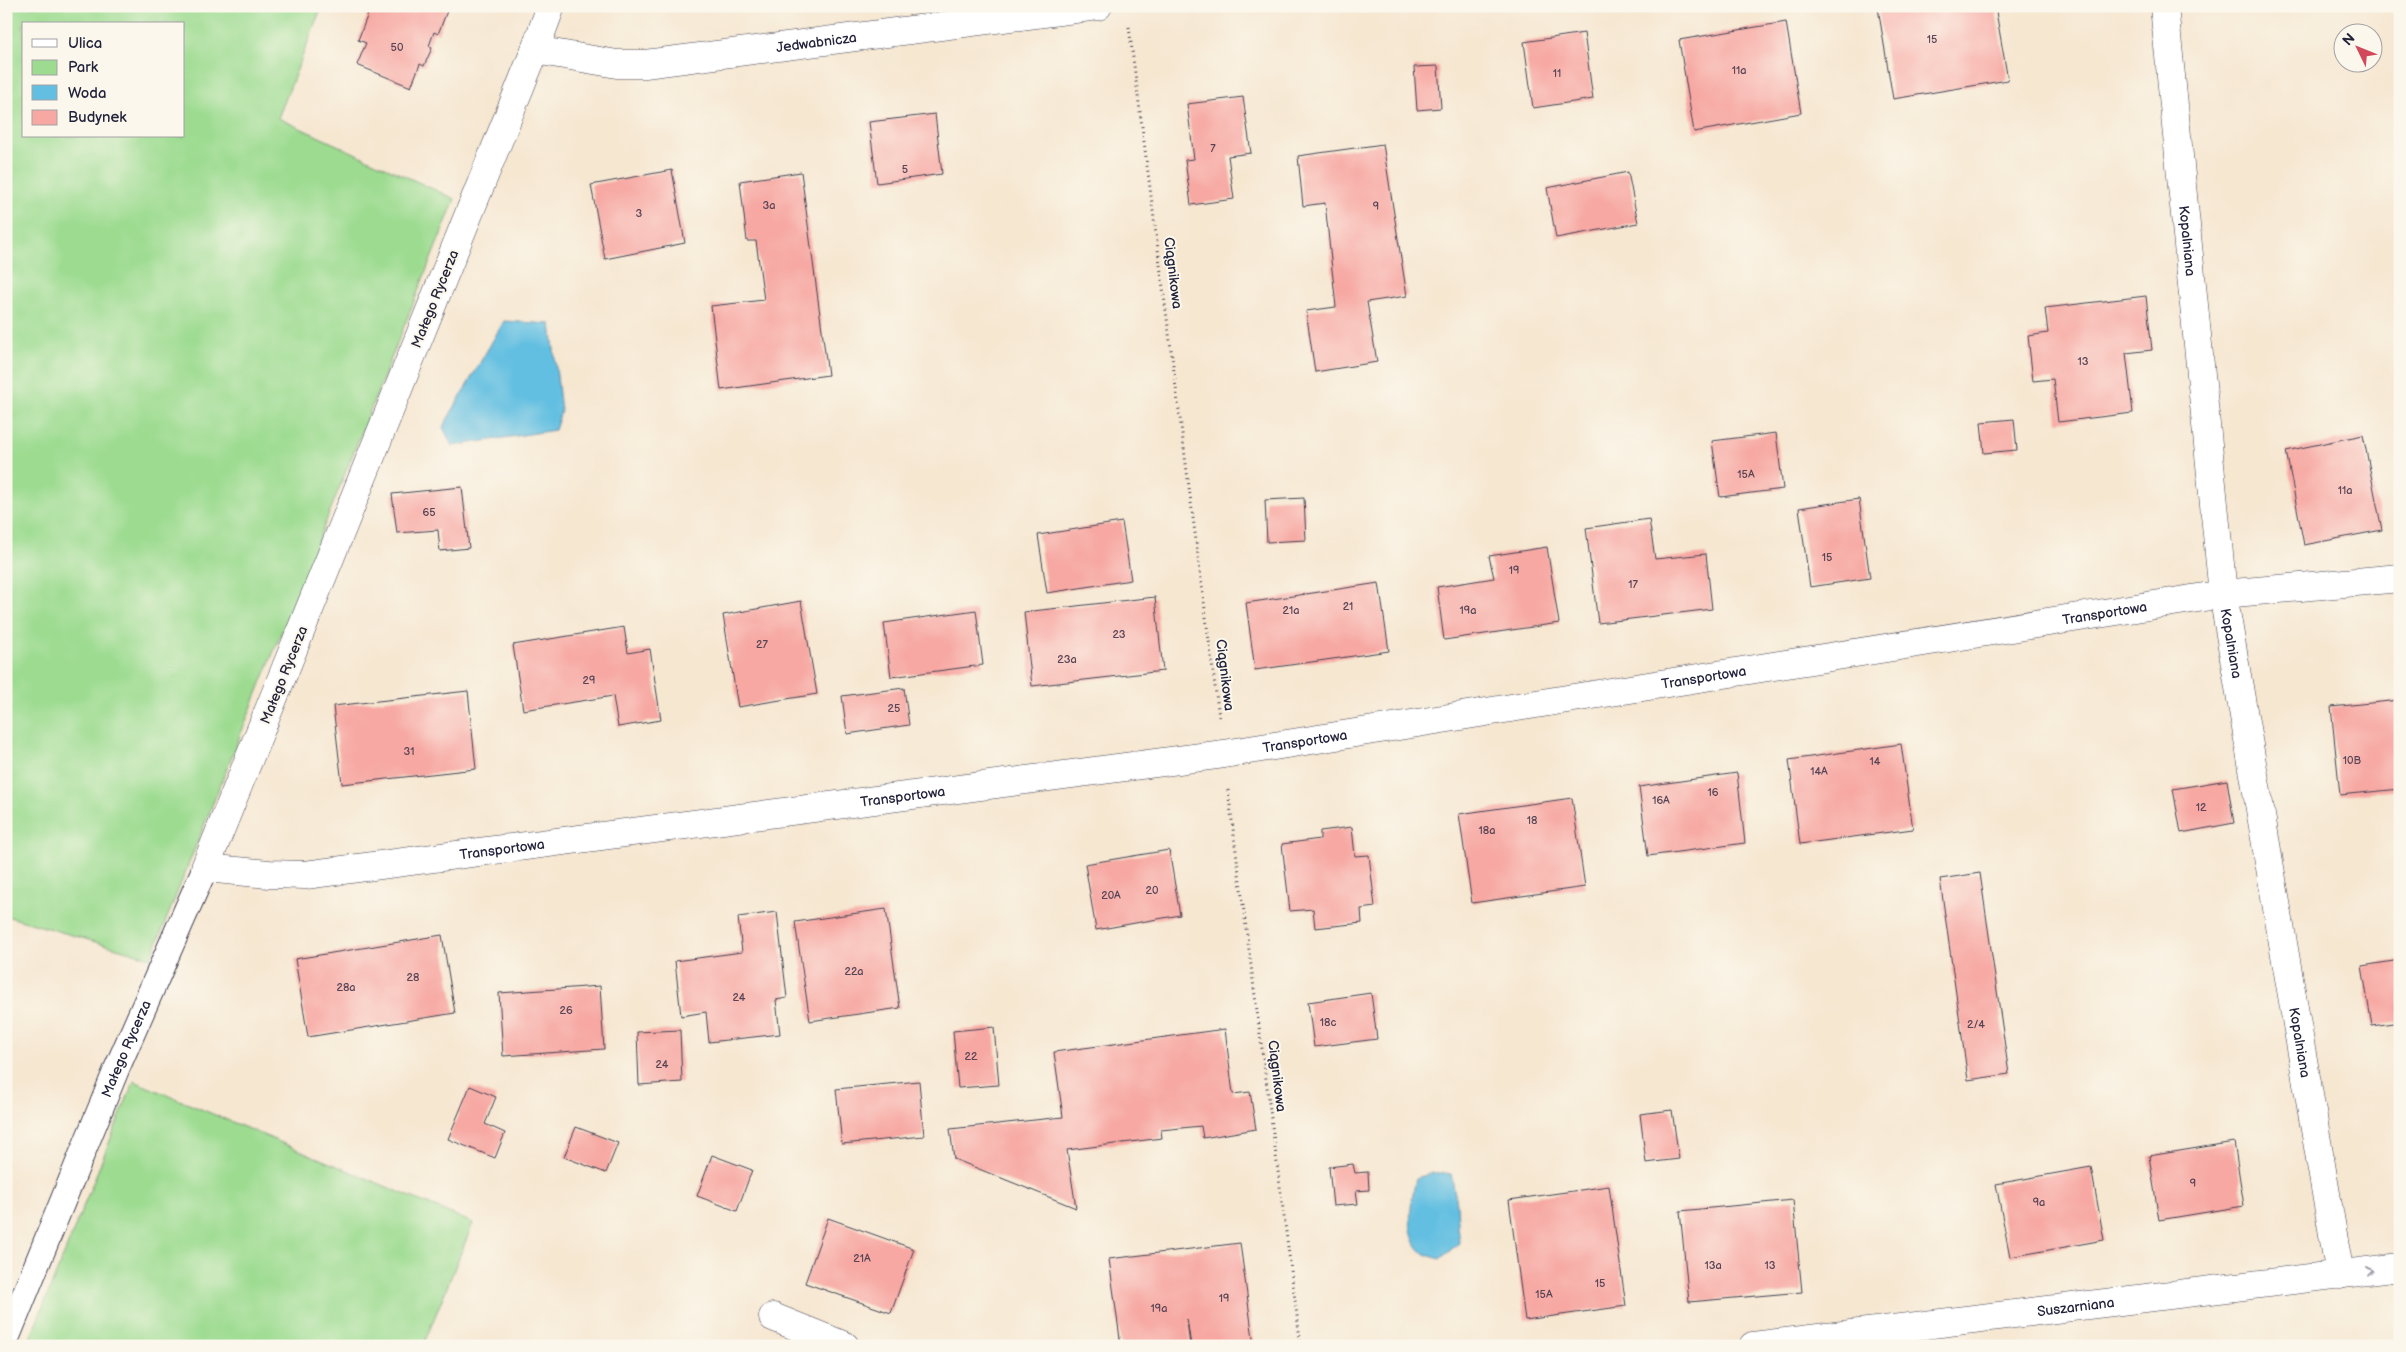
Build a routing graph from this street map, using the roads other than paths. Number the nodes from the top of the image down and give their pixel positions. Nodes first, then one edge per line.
1 (551, 6) edge
2 (1098, 6) edge
3 (2164, 6) edge
4 (535, 50) junction
5 (2400, 578) edge
6 (2223, 594) junction
7 (205, 868) junction
8 (2400, 1267) edge
9 (2340, 1275) junction
10 (773, 1317) dead end
11 (6, 1340) edge
12 (845, 1346) edge
13 (1752, 1346) edge

1 - 4 street, Małego Rycerza
2 - 4 street, Jedwabnicza
3 - 6 street, Kopalniana
4 - 7 street, Małego Rycerza
5 - 6 street, Transportowa
6 - 7 street, Transportowa
6 - 9 street, Kopalniana
7 - 11 lane, Małego Rycerza
9 -> 8 street, Suszarniana
9 - 13 street, Suszarniana
10 - 12 street

